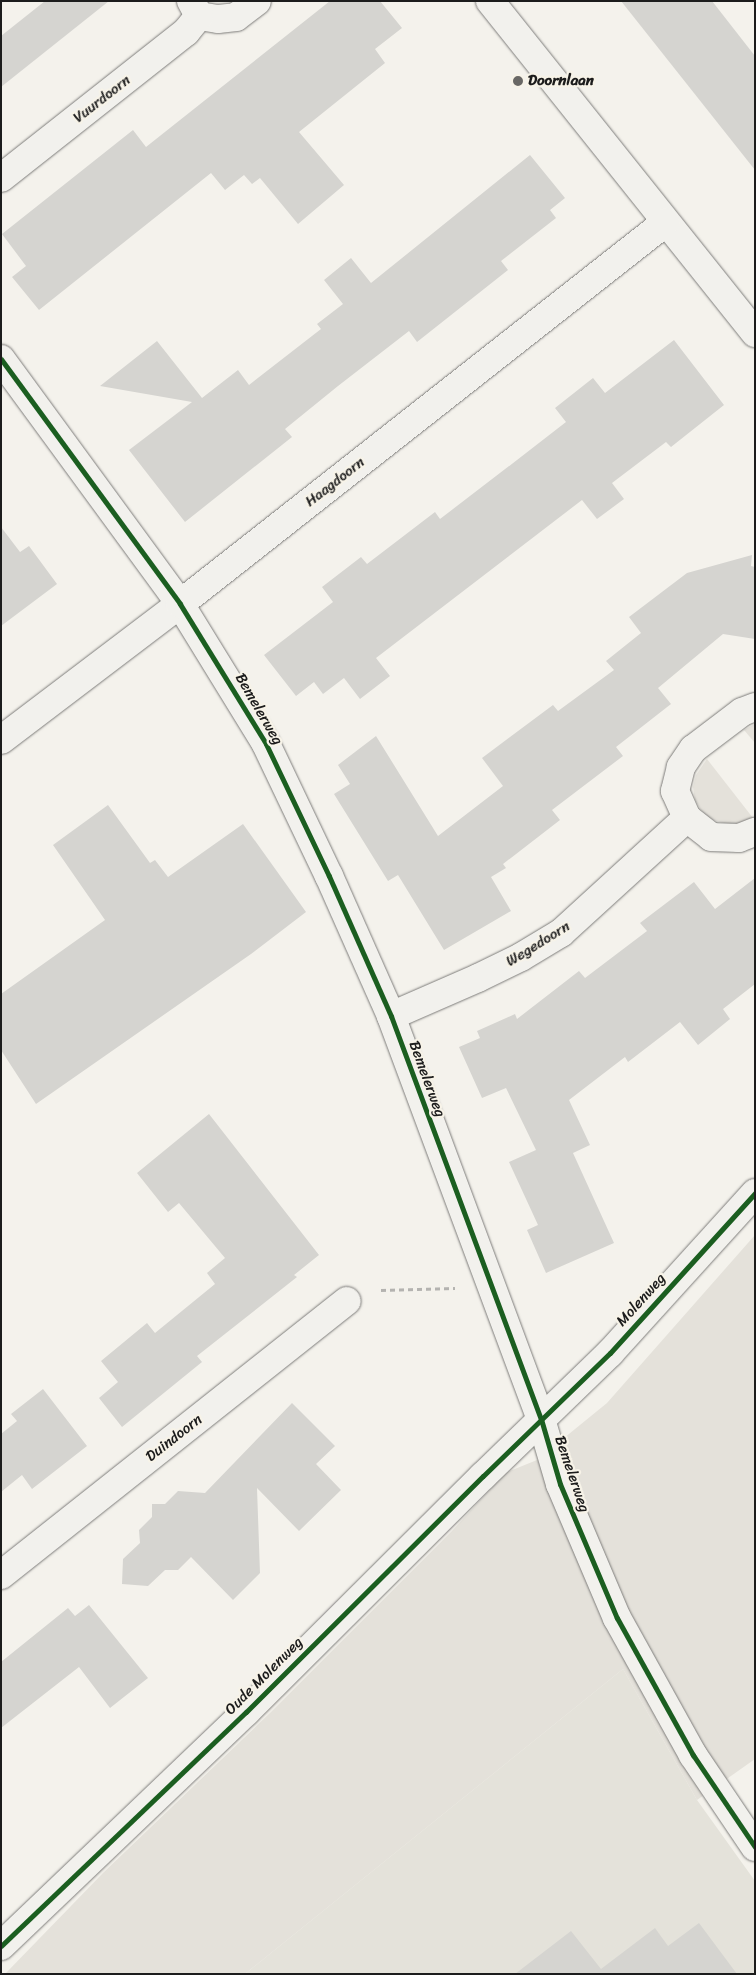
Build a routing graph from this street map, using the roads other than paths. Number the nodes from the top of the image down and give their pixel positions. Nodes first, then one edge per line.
1 (257, 1) edge
2 (490, 1) edge
3 (195, 9) edge
4 (1, 178) edge
5 (666, 222) junction
6 (755, 333) edge
7 (1, 359) edge
8 (180, 604) junction
9 (755, 707) edge
10 (1, 740) edge
11 (687, 818) junction
12 (755, 832) edge
13 (391, 1016) junction
14 (755, 1193) edge
15 (347, 1301) road end
16 (541, 1419) junction
17 (1, 1575) edge
18 (755, 1847) edge
19 (1, 1946) edge

1 - 3 street, Vuurdoorn
2 - 5 street
3 - 4 street, Vuurdoorn
5 - 6 street
5 - 8 street, Haagdoorn
7 - 8 street, Bemelerweg
8 - 10 street, Haagdoorn
8 - 13 street, Bemelerweg
9 - 11 street
11 - 12 street
11 - 13 street, Wegedoorn
13 - 16 street, Bemelerweg
14 - 16 street, Molenweg
15 - 17 street, Duindoorn
16 - 18 street, Bemelerweg
16 - 19 street, Oude Molenweg

